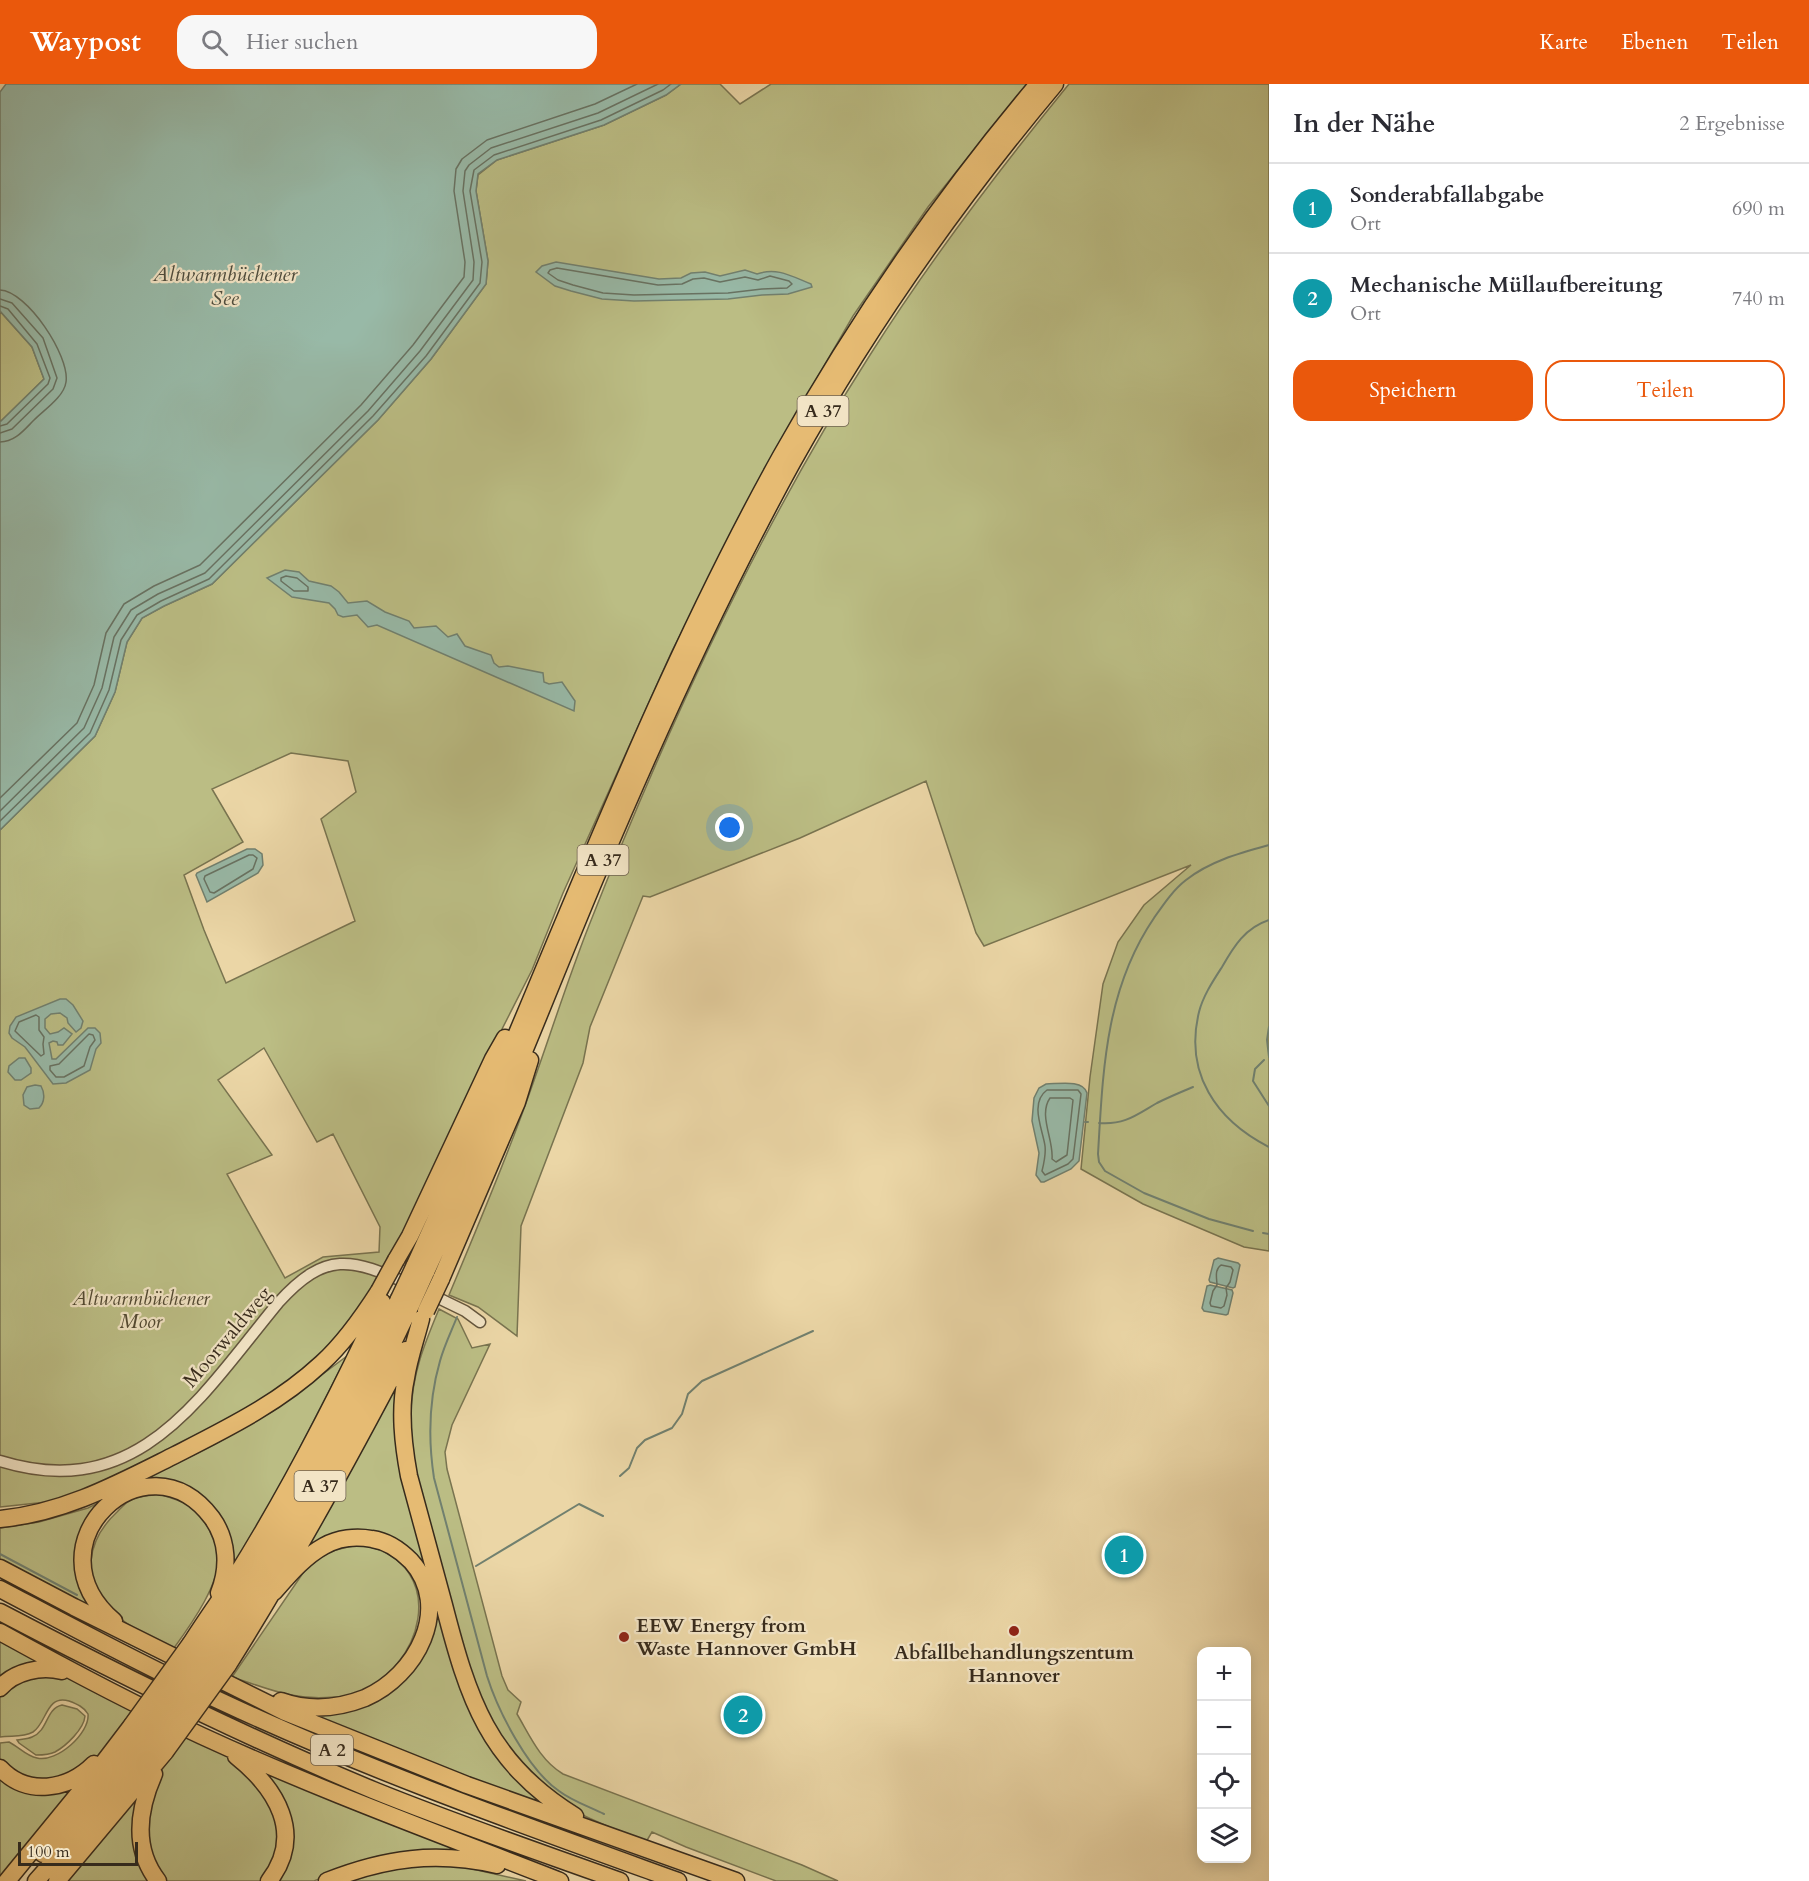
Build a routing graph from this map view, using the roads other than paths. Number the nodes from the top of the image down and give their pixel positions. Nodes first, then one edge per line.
1 (1038, 84) edge
2 (1055, 84) edge
3 (537, 983) junction
4 (416, 1268) junction
5 (404, 1303) junction
6 (480, 1322) dead end
7 (0, 1461) edge
8 (0, 1519) edge
9 (0, 1568) edge
10 (0, 1588) edge
11 (274, 1592) junction
12 (0, 1612) edge
13 (200, 1628) junction
14 (0, 1632) edge
15 (126, 1632) junction
16 (209, 1654) junction
17 (174, 1656) junction
18 (92, 1682) junction
19 (227, 1682) junction
20 (0, 1688) edge
21 (203, 1736) junction
22 (143, 1738) junction
23 (0, 1767) edge
24 (629, 1844) junction
25 (7, 1881) edge
26 (18, 1881) edge
27 (36, 1881) edge
28 (57, 1881) edge
29 (158, 1881) edge
30 (269, 1881) edge
31 (327, 1881) edge
32 (558, 1881) edge
33 (620, 1881) edge
34 (678, 1881) edge
35 (736, 1881) edge

1 - 3 highway, A 37
2 - 4 highway, A 37
3 - 4 highway, A 37
3 - 4 highway
4 - 5 highway
4 - 5 highway, bridge
5 - 8 highway
5 - 11 highway
5 - 13 highway
5 - 16 highway, A 37
5 - 24 highway
6 - 7 street, Moorwaldweg
9 - 15 highway
10 - 17 highway
10 - 34 highway, A 2
11 - 16 highway
11 - 19 highway
12 - 33 highway, A 2
13 - 15 highway
13 - 16 highway
14 - 18 highway
15 - 17 highway
16 - 22 highway, bridge
16 - 22 highway, A 37, bridge
17 - 19 highway
18 - 20 highway
18 - 21 highway
19 - 24 highway
21 - 30 highway
21 - 32 highway
22 - 23 highway
22 - 25 highway
22 - 26 highway, A 37
22 - 27 highway, A 37
22 - 28 highway
22 - 29 highway
24 - 35 highway
31 - 32 highway

